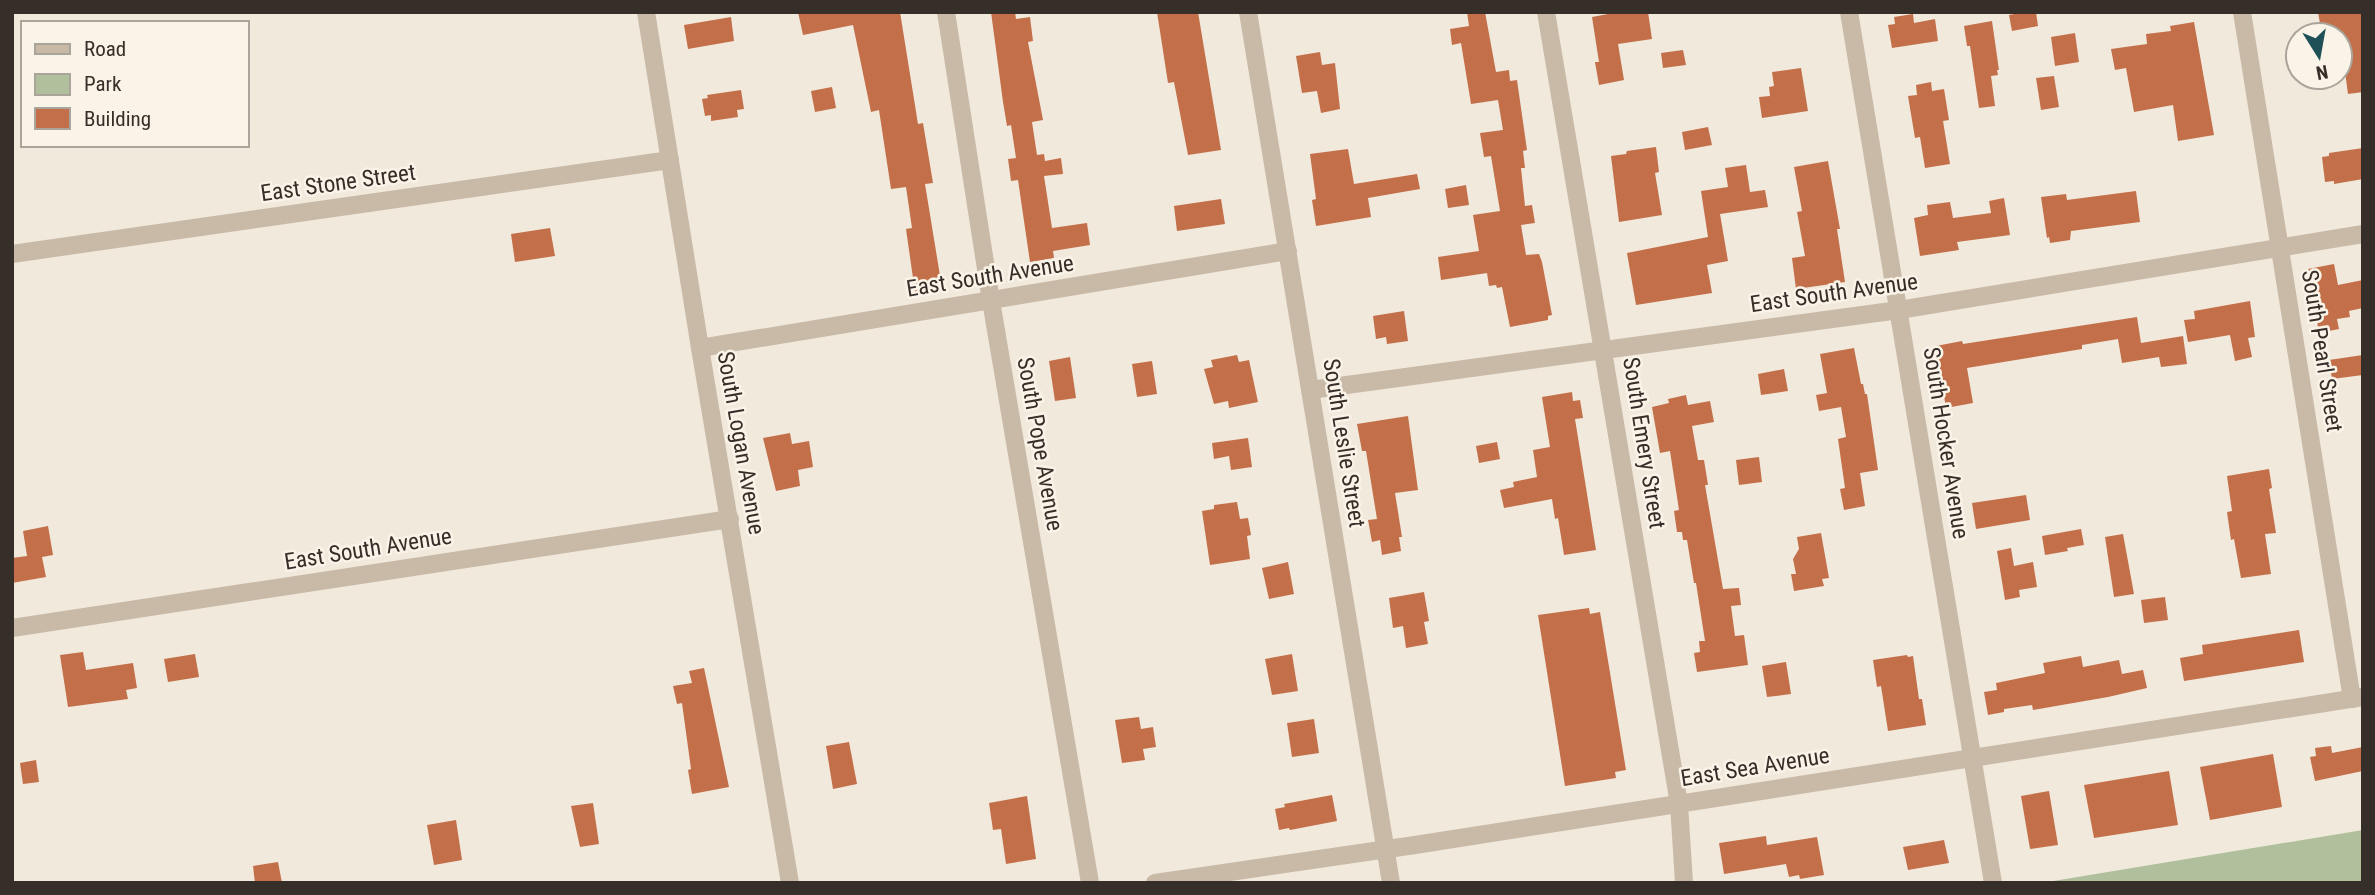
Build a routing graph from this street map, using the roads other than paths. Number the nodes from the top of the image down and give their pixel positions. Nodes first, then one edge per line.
1 (646, 12) edge
2 (946, 12) edge
3 (1248, 12) edge
4 (1546, 12) edge
5 (1849, 12) edge
6 (2242, 12) edge
7 (670, 160) junction
8 (2363, 234) edge
9 (2281, 248) junction
10 (1288, 251) junction
11 (12, 254) edge
12 (991, 301) junction
13 (1899, 310) junction
14 (700, 348) junction
15 (1604, 350) junction
16 (1310, 390) junction
17 (730, 519) junction
18 (12, 628) edge
19 (2357, 698) edge
20 (1974, 758) junction
21 (1679, 804) junction
22 (1386, 849) junction
23 (790, 883) edge
24 (1090, 883) edge
25 (1155, 883) edge
26 (1391, 883) edge
27 (1685, 883) edge
28 (1993, 883) edge

1 - 7 street, South Logan Avenue
2 - 12 street, South Pope Avenue
3 - 10 street, South Leslie Street
4 - 15 street, South Emery Street
5 - 13 street, South Hocker Avenue
6 - 9 street, South Pearl Street
7 - 11 street, East Stone Street
7 - 14 street, South Logan Avenue
8 - 9 street, East South Avenue
9 - 13 street, East South Avenue
9 - 19 street, South Pearl Street
10 - 12 street, East South Avenue
10 - 16 street, South Leslie Street
12 - 14 street, East South Avenue
12 - 24 street, South Pope Avenue
13 - 15 street, East South Avenue
13 - 20 street, South Hocker Avenue
14 - 17 street, South Logan Avenue
15 - 16 street, East South Avenue
15 - 21 street, South Emery Street
16 - 22 street, South Leslie Street
17 - 18 street, East South Avenue
17 - 23 street, South Logan Avenue
19 - 20 street, East Sea Avenue
20 - 21 street, East Sea Avenue
20 - 28 street, South Hocker Avenue
21 - 22 street, East Sea Avenue
21 - 27 street, South Emery Street
22 - 25 street, East Sea Avenue
22 - 26 street, South Leslie Street

